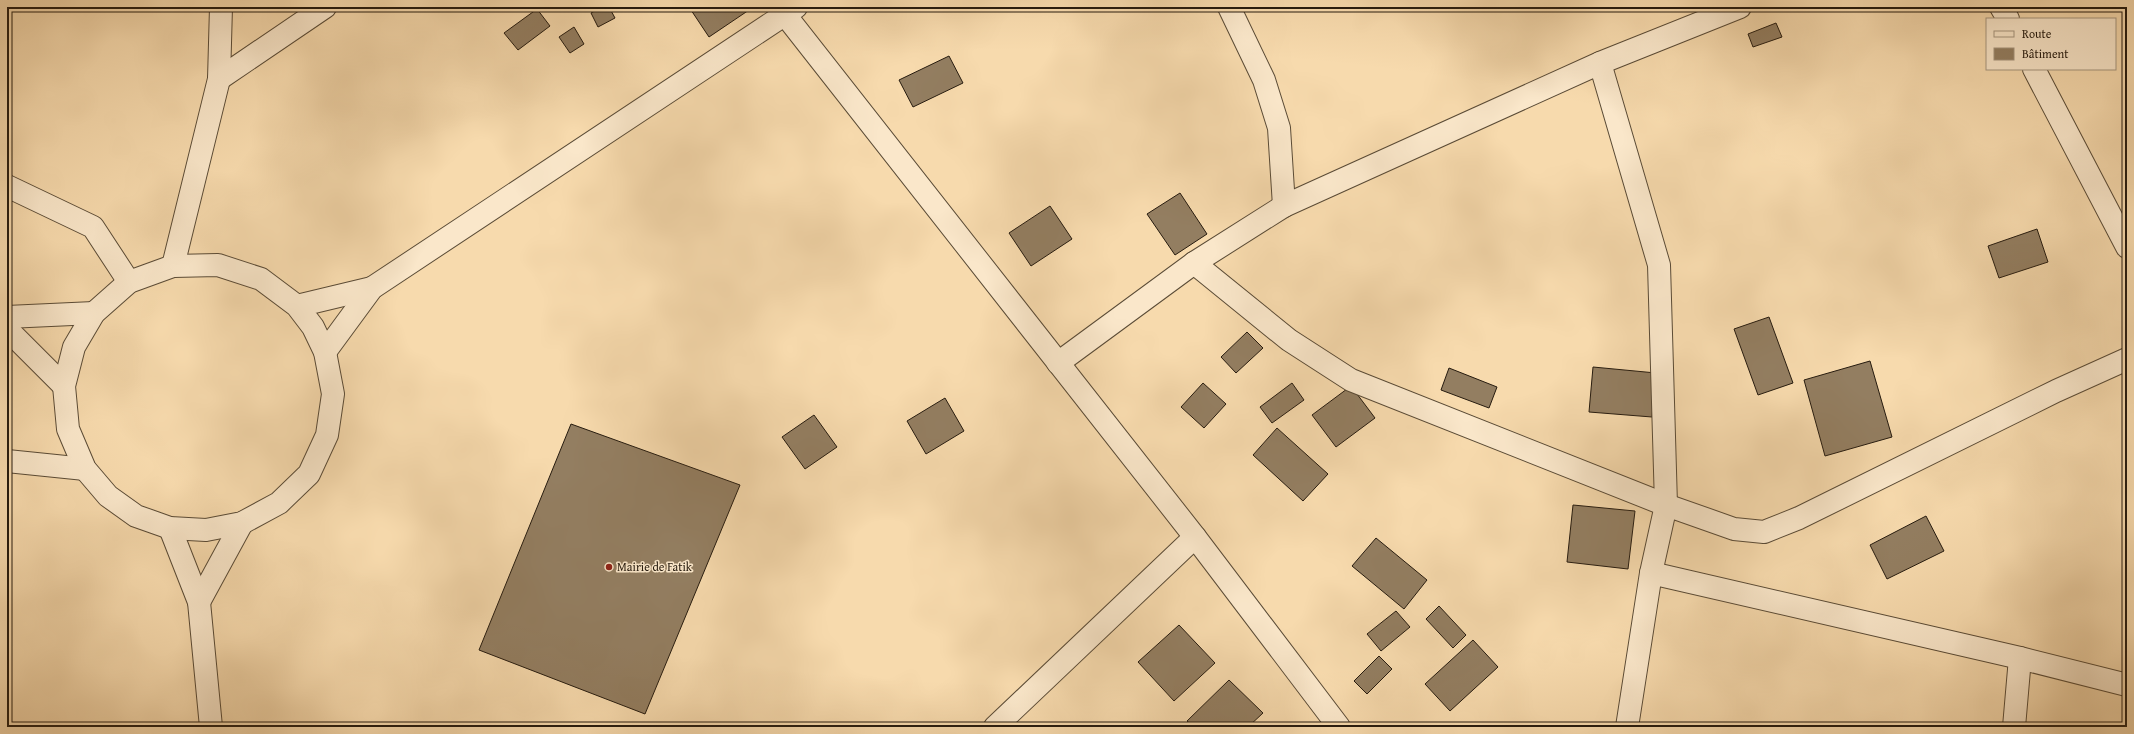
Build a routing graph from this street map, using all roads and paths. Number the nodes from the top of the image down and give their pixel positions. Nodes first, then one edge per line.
1 (221, 7) edge
2 (325, 7) edge
3 (1229, 7) edge
4 (1740, 7) edge
5 (2001, 7) edge
6 (786, 9) edge
7 (2007, 18) edge
8 (1600, 63) junction
9 (2035, 70) edge
10 (219, 78) junction
11 (7, 186) edge
12 (1284, 206) junction
13 (2127, 247) edge
14 (1194, 263) junction
15 (172, 266) junction
16 (129, 282) junction
17 (372, 288) junction
18 (297, 306) junction
19 (94, 313) junction
20 (7, 317) edge
21 (7, 329) edge
22 (325, 352) junction
23 (2127, 359) edge
24 (1058, 363) junction
25 (64, 386) junction
26 (7, 461) edge
27 (85, 469) junction
28 (1666, 505) junction
29 (242, 523) junction
30 (170, 528) junction
31 (1195, 537) junction
32 (1651, 573) junction
33 (199, 602) junction
34 (2020, 658) junction
35 (2127, 685) edge
36 (212, 727) edge
37 (995, 727) edge
38 (1339, 727) edge
39 (1627, 727) edge
40 (2014, 727) edge

1 - 10 street
2 - 10 street
3 - 12 street
4 - 8 street
5 - 7 street
6 - 17 street
6 - 24 street
8 - 12 street
8 - 28 street
9 - 13 street
10 - 15 street
11 - 16 street
12 - 14 street
14 - 24 street
14 - 28 street
15 - 16 street
15 - 18 street
16 - 19 street
17 - 18 street
17 - 22 street
18 - 22 street
19 - 20 street
19 - 25 street
21 - 25 street
22 - 29 street
23 - 28 street
24 - 31 street
25 - 27 street
26 - 27 street
27 - 30 street
28 - 32 street
29 - 30 street
29 - 33 street
30 - 33 street
31 - 37 street
31 - 38 street
32 - 34 street
32 - 39 street
33 - 36 street
34 - 35 street
34 - 40 street

